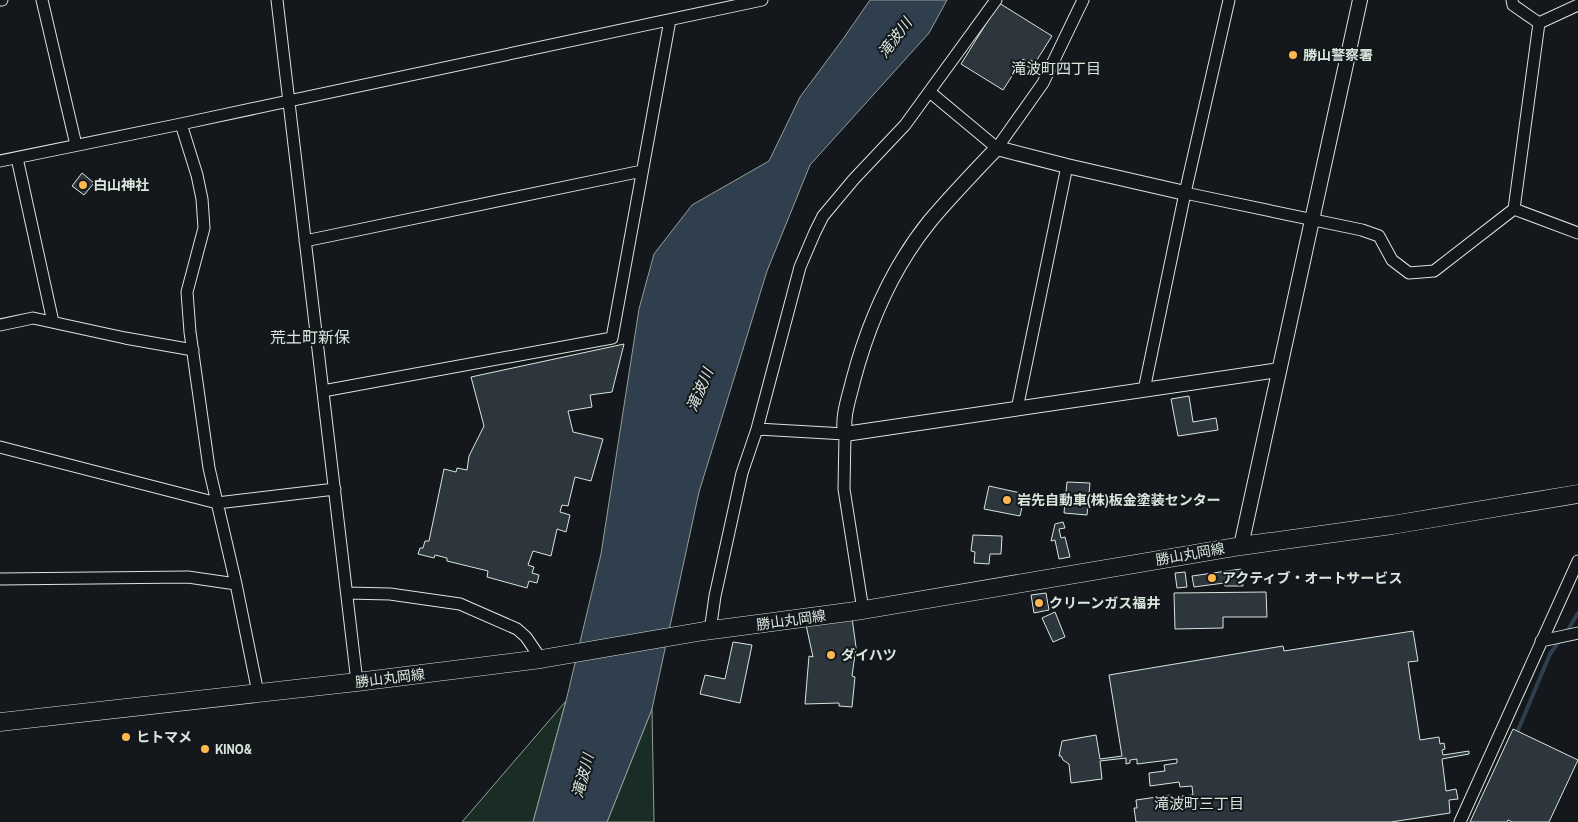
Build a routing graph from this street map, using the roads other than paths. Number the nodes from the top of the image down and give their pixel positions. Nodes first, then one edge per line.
1 (42, 0) edge
2 (277, 0) edge
3 (759, 0) edge
4 (996, 0) edge
5 (1083, 0) edge
6 (1229, 0) edge
7 (1360, 0) edge
8 (1512, 0) edge
9 (1578, 5) edge
10 (670, 20) junction
11 (1539, 23) junction
12 (931, 93) junction
13 (288, 102) junction
14 (181, 124) junction
15 (76, 145) junction
16 (996, 148) junction
17 (16, 158) junction
18 (0, 161) edge
19 (1067, 166) junction
20 (642, 171) junction
21 (1185, 193) junction
22 (1514, 210) junction
23 (1312, 220) junction
24 (1578, 233) edge
25 (305, 241) junction
26 (54, 322) junction
27 (0, 325) edge
28 (192, 350) junction
29 (1279, 370) junction
30 (1144, 390) junction
31 (323, 391) junction
32 (1017, 409) junction
33 (757, 429) junction
34 (845, 434) junction
35 (0, 447) edge
36 (335, 489) junction
37 (1578, 494) edge
38 (217, 503) junction
39 (1241, 546) junction
40 (1578, 561) edge
41 (0, 579) edge
42 (236, 584) junction
43 (347, 593) junction
44 (863, 610) junction
45 (707, 631) junction
46 (1578, 634) edge
47 (1541, 640) junction
48 (541, 659) junction
49 (357, 682) junction
50 (258, 693) junction
51 (0, 722) edge
52 (1460, 822) edge

1 - 15 street
2 - 13 street
3 - 10 street
4 - 12 street
5 - 16 street
6 - 21 street
7 - 23 street
8 - 11 street
9 - 11 street
10 - 13 street
10 - 20 street
11 - 22 street
12 - 16 street
12 - 33 street
13 - 14 street
13 - 25 street
14 - 15 street
14 - 28 street
15 - 17 street
16 - 19 street
16 - 34 street
17 - 18 street
17 - 26 street
19 - 21 street
19 - 32 street
20 - 25 street
20 - 31 street
21 - 23 street
21 - 30 street
22 - 23 street
22 - 24 street
23 - 29 street
25 - 31 street
26 - 27 street
26 - 28 street
28 - 38 street
29 - 30 street
29 - 39 street
30 - 32 street
31 - 36 street
32 - 34 street
33 - 34 street
33 - 45 street
34 - 44 street
35 - 38 street
36 - 38 street
36 - 43 street
37 - 39 main road, 勝山丸岡線
38 - 42 street
39 - 44 main road, 勝山丸岡線
40 - 47 street
41 - 42 street
42 - 50 street
43 - 48 street
43 - 49 street
44 - 45 main road, 勝山丸岡線
45 - 48 main road, 勝山丸岡線
46 - 47 street
47 - 52 street
48 - 49 main road, 勝山丸岡線
49 - 50 main road, 勝山丸岡線
50 - 51 main road, 勝山丸岡線

